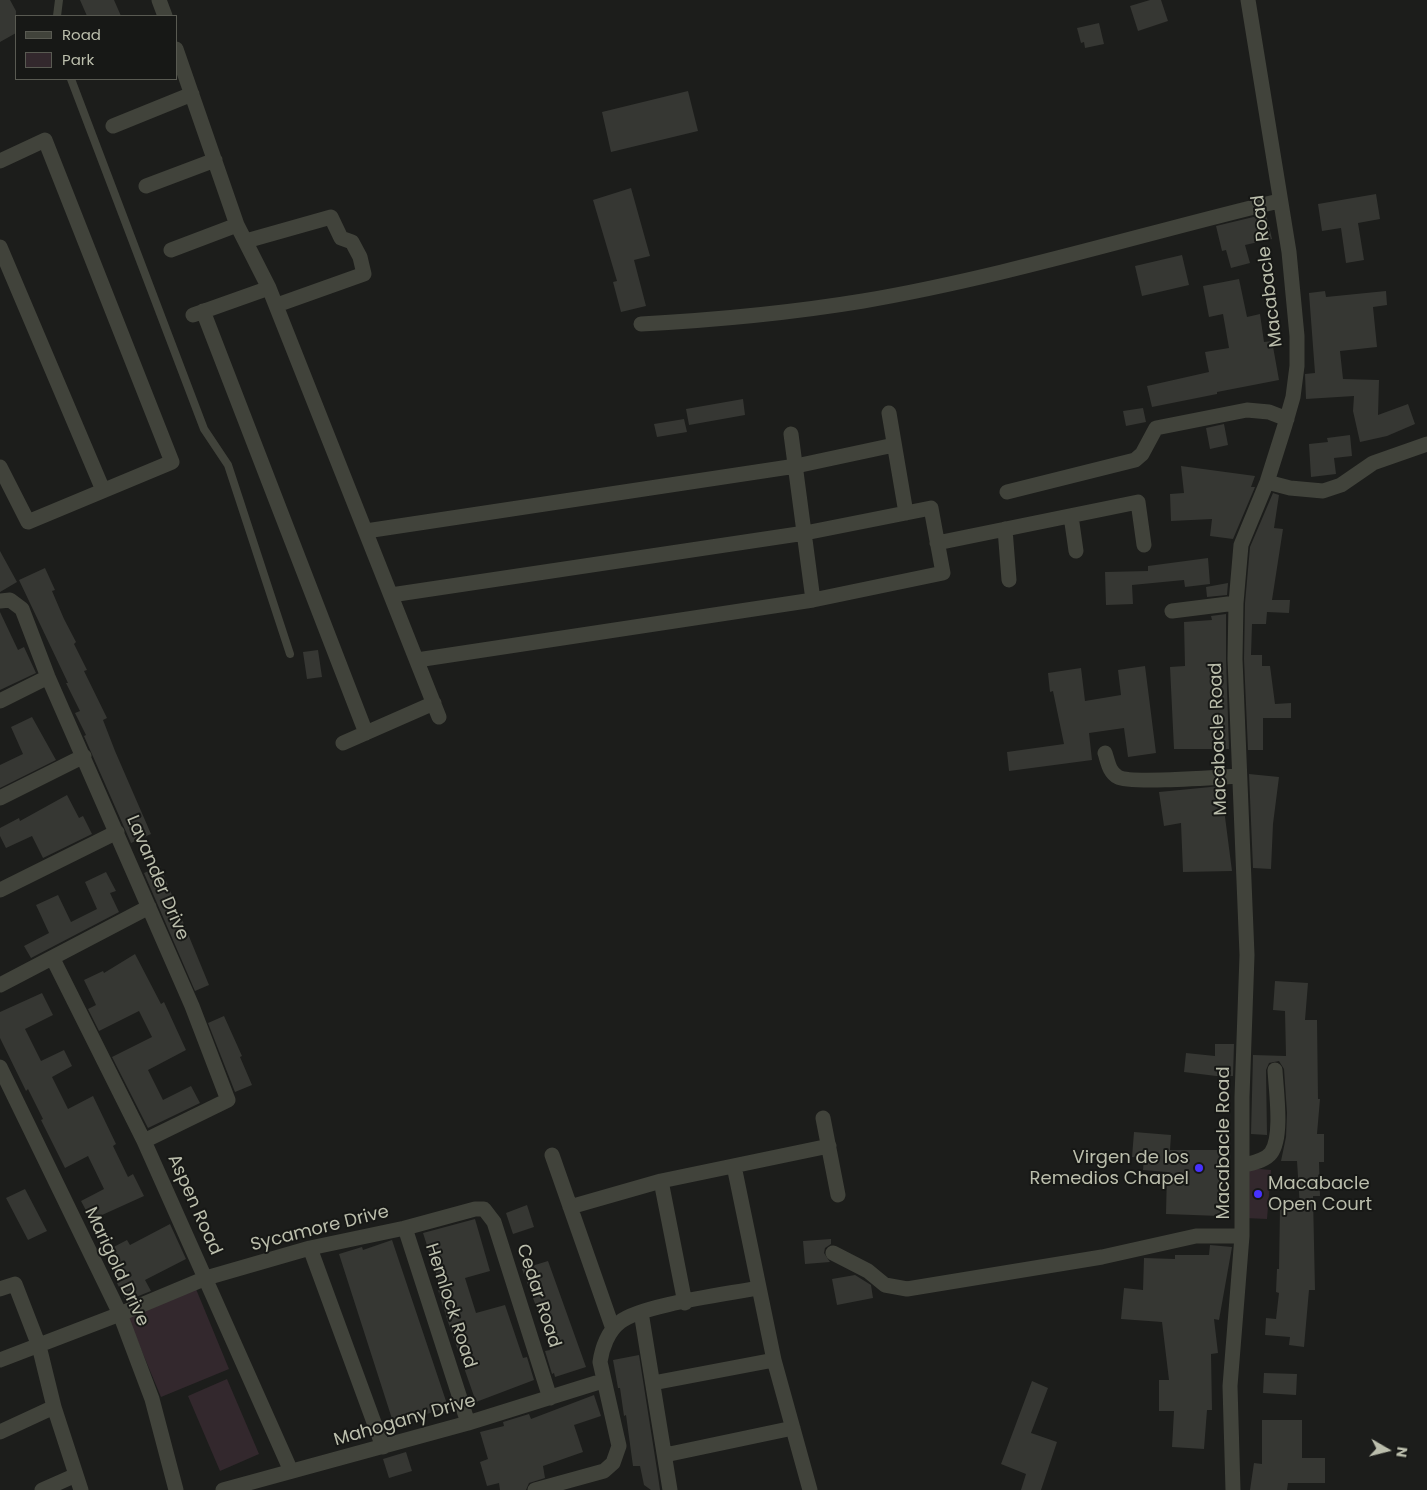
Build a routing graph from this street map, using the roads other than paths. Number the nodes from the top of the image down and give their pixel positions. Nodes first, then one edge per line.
1 (59, 0) edge
2 (159, 0) edge
3 (1248, 0) edge
4 (57, 15) edge
5 (165, 15) edge
6 (178, 55) edge
7 (71, 80) edge
8 (192, 94) junction
9 (113, 126) dead end
10 (215, 160) junction
11 (0, 161) edge
12 (146, 186) dead end
13 (1279, 201) junction
14 (237, 225) junction
15 (246, 241) junction
16 (0, 247) edge
17 (171, 250) dead end
18 (270, 288) junction
19 (276, 305) junction
20 (641, 324) dead end
21 (889, 413) dead end
22 (1287, 419) junction
23 (791, 434) dead end
24 (1427, 444) edge
25 (894, 445) junction
26 (796, 466) junction
27 (0, 467) edge
28 (1267, 482) junction
29 (103, 490) junction
30 (1007, 492) dead end
31 (906, 513) junction
32 (1071, 516) junction
33 (1005, 529) junction
34 (366, 531) junction
35 (804, 533) junction
36 (937, 543) junction
37 (1144, 545) dead end
38 (1076, 551) dead end
39 (1009, 580) dead end
40 (391, 595) junction
41 (814, 600) junction
42 (0, 601) edge
43 (1236, 603) junction
44 (1172, 611) dead end
45 (290, 654) dead end
46 (417, 660) junction
47 (48, 677) junction
48 (0, 701) edge
49 (366, 733) junction
50 (343, 743) dead end
51 (1105, 753) dead end
52 (84, 756) junction
53 (1239, 776) junction
54 (0, 798) edge
55 (117, 832) junction
56 (0, 890) edge
57 (149, 907) junction
58 (53, 959) junction
59 (0, 985) edge
60 (0, 1067) edge
61 (1275, 1070) dead end
62 (823, 1118) dead end
63 (144, 1141) junction
64 (829, 1146) junction
65 (552, 1155) dead end
66 (734, 1166) junction
67 (1242, 1166) junction
68 (661, 1181) junction
69 (838, 1195) dead end
70 (570, 1207) junction
71 (484, 1209) joint
72 (405, 1228) junction
73 (1242, 1236) junction
74 (310, 1248) junction
75 (833, 1253) dead end
76 (206, 1278) junction
77 (758, 1288) junction
78 (0, 1289) edge
79 (685, 1303) junction
80 (642, 1312) junction
81 (120, 1314) junction
82 (613, 1329) junction
83 (39, 1346) junction
84 (0, 1360) edge
85 (774, 1360) junction
86 (596, 1383) dead end
87 (653, 1383) junction
88 (550, 1398) junction
89 (54, 1407) junction
90 (468, 1424) junction
91 (793, 1428) junction
92 (0, 1432) edge
93 (383, 1447) junction
94 (665, 1455) junction
95 (292, 1471) junction
96 (76, 1475) junction
97 (42, 1490) edge
98 (81, 1490) edge
99 (176, 1490) edge
100 (223, 1490) edge
101 (535, 1490) edge
102 (670, 1490) edge
103 (810, 1490) edge
104 (1233, 1490) edge

1 - 4 lane
2 - 5 street
3 - 13 street, Macabacle Road
6 - 8 street
7 - 45 lane
8 - 9 street
8 - 10 street
10 - 12 street
10 - 14 street
11 - 29 street
13 - 20 street
13 - 22 street, Macabacle Road
14 - 15 street
14 - 17 street
15 - 18 street
15 - 19 street
16 - 29 street
18 - 19 street
18 - 49 street
19 - 34 street
21 - 25 street
22 - 28 street, Macabacle Road
22 - 30 street
23 - 26 street
24 - 28 street
25 - 26 street
25 - 31 street
26 - 34 street
26 - 35 street
27 - 29 street
28 - 43 street, Macabacle Road
31 - 35 street
31 - 36 street
32 - 33 street
32 - 37 street
32 - 38 street
33 - 36 street
33 - 39 street
34 - 40 street
35 - 40 street
35 - 41 street
36 - 41 street
40 - 46 street
41 - 46 street
42 - 47 street, Lavander Drive
43 - 44 street
43 - 53 street, Macabacle Road
46 - 49 street
47 - 48 street
47 - 52 street, Lavander Drive
49 - 50 street
51 - 53 street
52 - 54 street
52 - 55 street, Lavander Drive
53 - 67 street, Macabacle Road
55 - 56 street
55 - 57 street, Lavander Drive
57 - 58 street
57 - 63 street, Lavander Drive
58 - 59 street
58 - 63 street, Aspen Road
60 - 81 street, Marigold Drive
61 - 67 street
62 - 64 street
63 - 76 street, Aspen Road
64 - 66 street
64 - 69 street
65 - 70 street
66 - 68 street
66 - 77 street
67 - 73 street, Macabacle Road
68 - 70 street
68 - 79 street
70 - 82 street
71 - 72 street, Sycamore Drive
71 - 88 street, Cedar Road
72 - 74 street, Sycamore Drive
72 - 90 street, Hemlock Road
73 - 75 street
73 - 104 street, Macabacle Road
74 - 76 street, Sycamore Drive
74 - 93 street
76 - 81 street, Sycamore Drive
76 - 95 street, Aspen Road
77 - 79 street
77 - 85 street
78 - 83 street
79 - 80 street
80 - 82 street
80 - 87 street
81 - 83 street, Sycamore Drive
81 - 99 street, Marigold Drive
82 - 101 street
83 - 84 street, Sycamore Drive
83 - 89 street
85 - 87 street
85 - 91 street
86 - 88 street, Mahogany Drive
87 - 94 street
88 - 90 street, Mahogany Drive
89 - 92 street
89 - 96 street
90 - 93 street, Mahogany Drive
91 - 94 street
91 - 103 street
93 - 95 street, Mahogany Drive
94 - 102 street
95 - 100 street, Mahogany Drive
96 - 97 street
96 - 98 street

